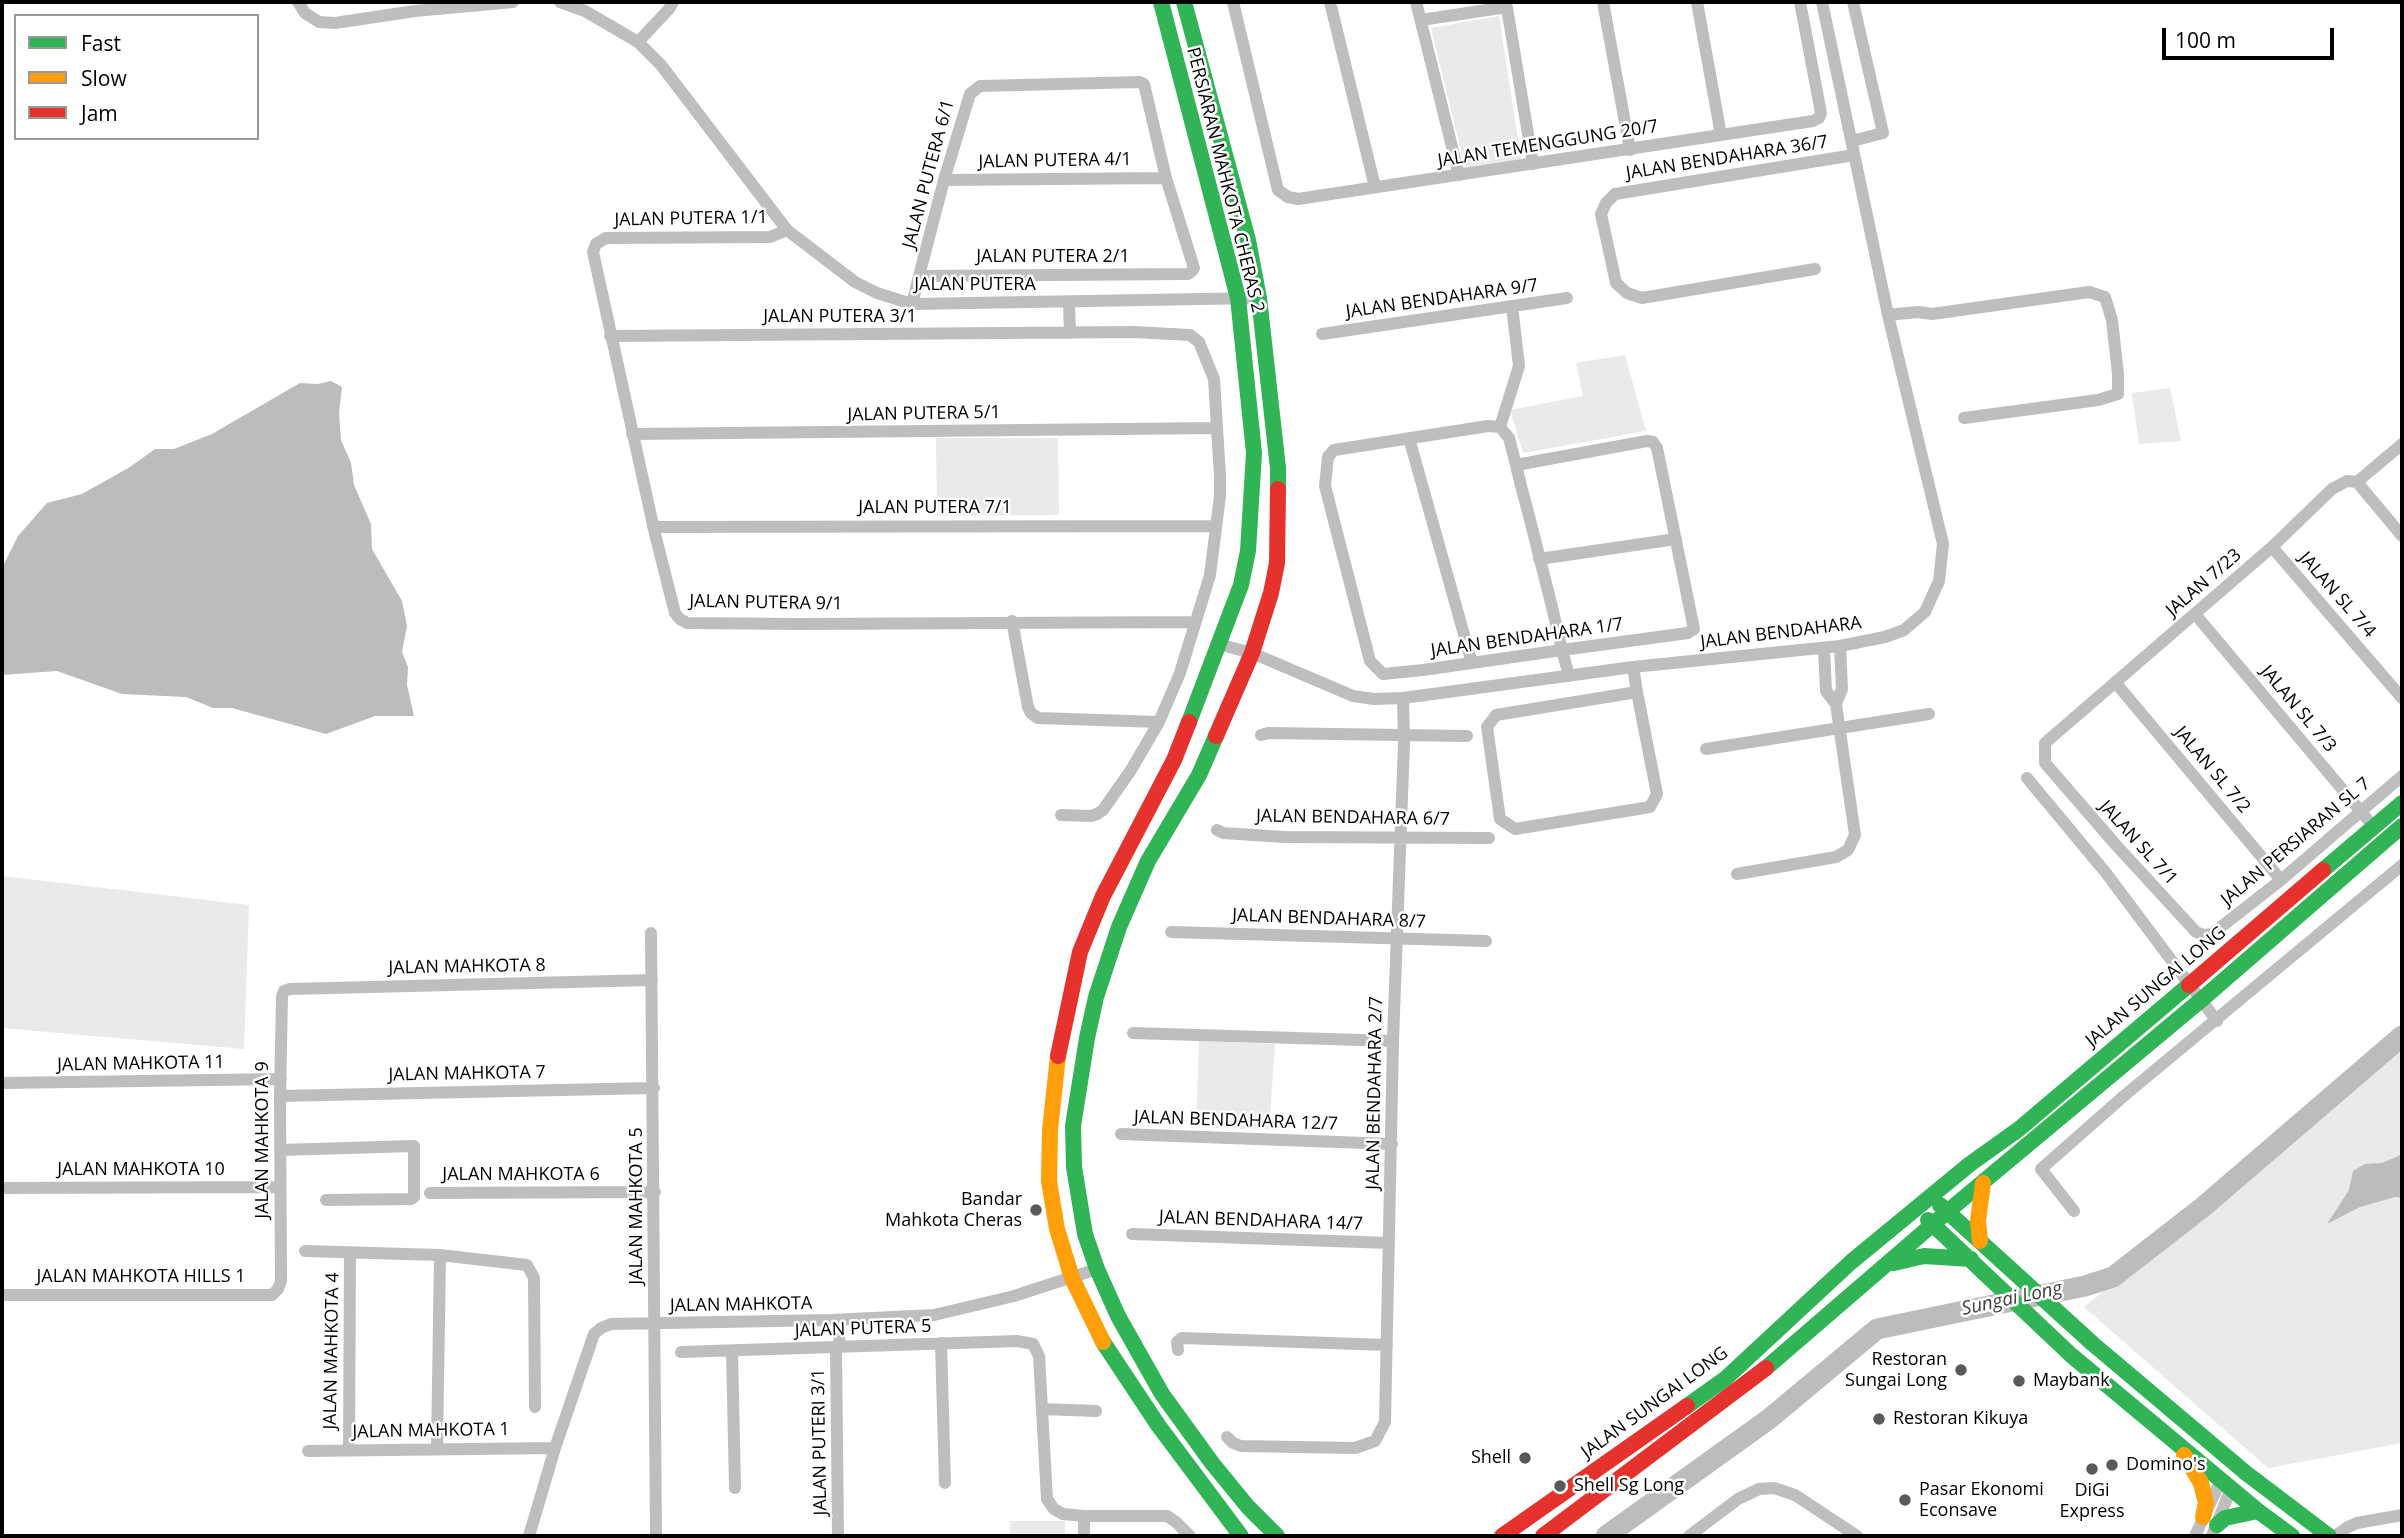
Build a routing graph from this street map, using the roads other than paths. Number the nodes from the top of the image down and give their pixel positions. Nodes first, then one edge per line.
1 (298, 2) edge
2 (513, 2) edge
3 (560, 2) edge
4 (681, 2) edge
5 (1161, 2) edge
6 (1184, 2) edge
7 (1233, 2) edge
8 (1330, 2) edge
9 (1416, 2) edge
10 (1603, 2) edge
11 (1697, 2) edge
12 (1800, 2) edge
13 (1822, 2) edge
14 (1853, 2) edge
15 (1506, 4) edge
16 (671, 6) edge
17 (1421, 20) junction
18 (638, 43) junction
19 (1721, 135) junction
20 (1852, 141) junction
21 (1630, 150) junction
22 (1854, 155) junction
23 (1532, 164) junction
24 (1459, 175) junction
25 (1166, 178) junction
26 (944, 180) junction
27 (1375, 187) junction
28 (787, 230) junction
29 (596, 244) joint
30 (1815, 269) dead end
31 (1188, 274) joint
32 (919, 276) junction
33 (1238, 298) junction
34 (1259, 298) junction
35 (1567, 298) dead end
36 (912, 303) junction
37 (1069, 303) junction
38 (1512, 306) junction
39 (1889, 319) junction
40 (1070, 332) junction
41 (1322, 334) dead end
42 (610, 336) junction
43 (1964, 418) dead end
44 (1500, 427) junction
45 (1217, 428) junction
46 (632, 434) junction
47 (1409, 438) junction
48 (2402, 444) edge
49 (1516, 466) junction
50 (2357, 482) junction
51 (1216, 526) junction
52 (653, 527) junction
53 (2402, 536) edge
54 (1676, 539) junction
55 (2272, 547) junction
56 (1539, 559) junction
57 (2195, 614) junction
58 (1012, 621) junction
59 (1195, 622) junction
60 (1218, 645) junction
61 (1840, 646) junction
62 (1824, 648) junction
63 (1562, 650) junction
64 (1252, 653) junction
65 (1472, 663) junction
66 (1633, 667) junction
67 (1569, 676) junction
68 (2115, 682) junction
69 (1637, 692) junction
70 (1406, 698) junction
71 (2402, 698) edge
72 (1836, 704) junction
73 (1930, 714) dead end
74 (1159, 722) junction
75 (1840, 728) junction
76 (1261, 735) dead end
77 (1467, 736) dead end
78 (1404, 738) junction
79 (1706, 749) dead end
80 (2045, 763) joint
81 (2402, 776) edge
82 (2027, 778) dead end
83 (2402, 803) edge
84 (2361, 811) junction
85 (1061, 815) dead end
86 (2402, 826) edge
87 (2374, 827) junction
88 (1217, 830) dead end
89 (1400, 836) junction
90 (1489, 838) dead end
91 (2402, 865) edge
92 (1737, 874) dead end
93 (2281, 880) junction
94 (1171, 932) dead end
95 (651, 933) dead end
96 (2212, 934) joint
97 (1397, 939) junction
98 (1486, 941) dead end
99 (652, 980) junction
100 (2189, 984) junction
101 (284, 991) joint
102 (2201, 1000) junction
103 (2217, 1021) junction
104 (1133, 1032) dead end
105 (1393, 1041) junction
106 (281, 1079) junction
107 (2, 1083) edge
108 (654, 1088) junction
109 (280, 1096) junction
110 (1121, 1134) dead end
111 (1392, 1144) junction
112 (280, 1150) junction
113 (1983, 1183) junction
114 (280, 1187) junction
115 (2, 1188) edge
116 (655, 1192) junction
117 (430, 1193) dead end
118 (1931, 1195) junction
119 (326, 1200) dead end
120 (1917, 1208) junction
121 (2074, 1211) dead end
122 (1947, 1212) junction
123 (1933, 1226) junction
124 (1132, 1234) dead end
125 (1980, 1241) junction
126 (1389, 1243) junction
127 (305, 1251) dead end
128 (350, 1254) junction
129 (440, 1255) junction
130 (1970, 1259) junction
131 (1097, 1269) junction
132 (1881, 1270) junction
133 (1072, 1278) junction
134 (278, 1289) joint
135 (2, 1295) edge
136 (835, 1320) junction
137 (655, 1324) junction
138 (941, 1343) junction
139 (1387, 1345) junction
140 (836, 1347) junction
141 (1178, 1350) dead end
142 (732, 1351) junction
143 (681, 1352) dead end
144 (1725, 1379) junction
145 (1736, 1393) junction
146 (535, 1407) dead end
147 (1042, 1409) junction
148 (1096, 1410) dead end
149 (1227, 1437) dead end
150 (2176, 1442) junction
151 (437, 1448) junction
152 (555, 1448) junction
153 (349, 1450) junction
154 (308, 1451) dead end
155 (2233, 1475) junction
156 (945, 1483) dead end
157 (735, 1488) dead end
158 (2258, 1511) junction
159 (2402, 1515) edge
160 (1084, 1516) junction
161 (2211, 1526) edge
162 (529, 1536) edge
163 (656, 1536) edge
164 (838, 1536) edge
165 (1084, 1536) edge
166 (1190, 1536) edge
167 (1241, 1536) edge
168 (1277, 1536) edge
169 (1502, 1536) edge
170 (1543, 1536) edge
171 (1689, 1536) edge
172 (1857, 1536) edge
173 (2195, 1536) edge
174 (2292, 1536) edge
175 (2329, 1536) edge
176 (2334, 1536) edge

1 - 2 street
3 - 18 street, JALAN PUTERA
4 - 16 street
5 - 33 street, PERSIARAN MAHKOTA CHERAS 2
6 - 34 street, PERSIARAN MAHKOTA CHERAS 2
7 - 27 street, JALAN TEMENGGUNG 20/7
8 - 27 street
9 - 17 street
10 - 21 street
11 - 19 street
12 - 19 street, JALAN TEMENGGUNG 20/7
13 - 20 street, JALAN BENDAHARA
14 - 20 street
15 - 17 street
15 - 23 street
16 - 18 street
17 - 24 street
18 - 28 street, JALAN PUTERA
19 - 21 street, JALAN TEMENGGUNG 20/7
20 - 22 street, JALAN BENDAHARA
21 - 23 street, JALAN TEMENGGUNG 20/7
22 - 30 street, JALAN BENDAHARA 36/7
22 - 39 street, JALAN BENDAHARA
23 - 24 street, JALAN TEMENGGUNG 20/7
24 - 27 street, JALAN TEMENGGUNG 20/7
25 - 26 street, JALAN PUTERA 4/1
25 - 26 street, JALAN PUTERA 6/1
25 - 31 street, JALAN PUTERA 6/1
26 - 32 street, JALAN PUTERA 6/1
28 - 29 street, JALAN PUTERA 1/1
28 - 36 street, JALAN PUTERA
29 - 42 street, JALAN PUTERA 9/1
31 - 32 street, JALAN PUTERA 2/1
32 - 36 street, JALAN PUTERA 6/1
33 - 34 street, JALAN PUTERA
33 - 37 street, JALAN PUTERA
33 - 60 street, PERSIARAN MAHKOTA CHERAS 2
34 - 64 street, PERSIARAN MAHKOTA CHERAS 2
35 - 38 street, JALAN BENDAHARA 9/7
36 - 37 street, JALAN PUTERA
37 - 40 street
38 - 41 street, JALAN BENDAHARA 9/7
38 - 44 street
39 - 43 street
39 - 61 street, JALAN BENDAHARA
40 - 42 street, JALAN PUTERA 3/1
40 - 45 street, JALAN PUTERA 3/1
42 - 46 street, JALAN PUTERA 9/1
44 - 47 street
44 - 49 street
45 - 46 street, JALAN PUTERA 5/1
45 - 51 street, JALAN PUTERA 3/1
46 - 52 street, JALAN PUTERA 9/1
47 - 65 street
47 - 65 street, JALAN BENDAHARA 1/7
48 - 50 street, JALAN 7/23
49 - 54 street
49 - 56 street
50 - 53 street
50 - 55 street, JALAN 7/23
51 - 52 street, JALAN PUTERA 7/1
51 - 59 street, JALAN PUTERA 3/1
52 - 58 street, JALAN PUTERA 9/1
54 - 56 street
54 - 63 street, JALAN BENDAHARA 1/7
55 - 57 street, JALAN 7/23
55 - 71 street, JALAN SL 7/4
56 - 63 street
57 - 68 street, JALAN 7/23
57 - 84 street, JALAN SL 7/3
58 - 59 street, JALAN PUTERA 9/1
58 - 74 street
59 - 74 street, JALAN PUTERA 3/1
60 - 64 street, JALAN BENDAHARA
60 - 133 street, PERSIARAN MAHKOTA CHERAS 2
61 - 62 street, JALAN BENDAHARA
61 - 72 street
62 - 66 street, JALAN BENDAHARA
62 - 72 street
63 - 65 street, JALAN BENDAHARA 1/7
63 - 67 street
64 - 70 street, JALAN BENDAHARA
64 - 131 street, PERSIARAN MAHKOTA CHERAS 2
66 - 67 street, JALAN BENDAHARA
66 - 69 street
67 - 70 street, JALAN BENDAHARA
68 - 80 street, JALAN 7/23
68 - 93 street, JALAN SL 7/2
69 - 69 street
70 - 78 street, JALAN BENDAHARA 2/7
72 - 75 street
73 - 75 street
74 - 85 street, JALAN PUTERA 3/1
75 - 79 street
75 - 92 street
76 - 78 street
77 - 78 street
78 - 89 street, JALAN BENDAHARA 2/7
80 - 96 street, JALAN SL 7/1
81 - 84 street, JALAN PERSIARAN SL 7
82 - 100 street
83 - 87 street, JALAN SUNGAI LONG
84 - 87 street, JALAN SL 7/3
84 - 93 street, JALAN PERSIARAN SL 7
86 - 102 street, JALAN SUNGAI LONG
87 - 100 street, JALAN SUNGAI LONG
88 - 89 street, JALAN BENDAHARA 6/7
89 - 90 street, JALAN BENDAHARA 6/7
89 - 97 street, JALAN BENDAHARA 2/7
91 - 103 street
93 - 96 street, JALAN PERSIARAN SL 7
94 - 97 street, JALAN BENDAHARA 8/7
95 - 99 street
97 - 98 street, JALAN BENDAHARA 8/7
97 - 105 street, JALAN BENDAHARA 2/7
99 - 101 street, JALAN MAHKOTA 8
99 - 108 street
100 - 102 street
100 - 118 street, JALAN SUNGAI LONG
101 - 106 street, JALAN MAHKOTA 9
102 - 103 street
102 - 113 street, JALAN SUNGAI LONG
103 - 121 street
104 - 105 street
105 - 111 street, JALAN BENDAHARA 2/7
106 - 107 street, JALAN MAHKOTA 11
106 - 109 street, JALAN MAHKOTA 9
108 - 109 street, JALAN MAHKOTA 7
108 - 116 street, JALAN MAHKOTA 5
109 - 112 street, JALAN MAHKOTA 9
110 - 111 street, JALAN BENDAHARA 12/7
111 - 126 street, JALAN BENDAHARA 2/7
112 - 114 street, JALAN MAHKOTA 9
112 - 119 street
113 - 122 street, JALAN SUNGAI LONG
113 - 125 street
114 - 115 street, JALAN MAHKOTA 10
114 - 134 street, JALAN MAHKOTA 9
116 - 117 street, JALAN MAHKOTA 6
116 - 137 street, JALAN MAHKOTA 5
118 - 120 street, JALAN SUNGAI LONG
118 - 122 street
120 - 123 street
120 - 144 street, JALAN SUNGAI LONG
122 - 123 street, JALAN SUNGAI LONG
122 - 125 street
123 - 130 street
123 - 132 street, JALAN SUNGAI LONG
124 - 126 street, JALAN BENDAHARA 14/7
125 - 155 street
126 - 139 street, JALAN BENDAHARA 2/7
127 - 128 street
128 - 129 street
128 - 153 street, JALAN MAHKOTA 4
129 - 146 street
129 - 151 street
130 - 132 street
130 - 150 street
131 - 133 street, JALAN MAHKOTA
131 - 168 street, PERSIARAN MAHKOTA CHERAS 2
132 - 145 street, JALAN SUNGAI LONG
133 - 136 street, JALAN MAHKOTA
133 - 167 street, PERSIARAN MAHKOTA CHERAS 2
134 - 135 street, JALAN MAHKOTA HILLS 1
136 - 137 street, JALAN MAHKOTA
136 - 140 street, JALAN PUTERI 3/1
137 - 152 street, JALAN MAHKOTA
137 - 163 street, JALAN MAHKOTA 5
138 - 140 street, JALAN PUTERA 5
138 - 147 street, JALAN PUTERA 5
138 - 156 street
139 - 141 street
139 - 149 street, JALAN BENDAHARA 2/7
140 - 142 street, JALAN PUTERA 5
140 - 164 street, JALAN PUTERI 3/1
142 - 143 street, JALAN PUTERA 5
142 - 157 street
144 - 145 street
144 - 169 street, JALAN SUNGAI LONG
145 - 170 street, JALAN SUNGAI LONG
147 - 148 street
147 - 160 street
150 - 155 street
150 - 161 street
151 - 152 street, JALAN MAHKOTA 1
151 - 153 street, JALAN MAHKOTA 1
152 - 162 street, JALAN MAHKOTA
153 - 154 street, JALAN MAHKOTA 1
155 - 158 street
155 - 161 street
155 - 175 street
158 - 161 street
158 - 174 street
159 - 176 street
160 - 165 street
160 - 166 street
161 - 173 street
171 - 172 street

